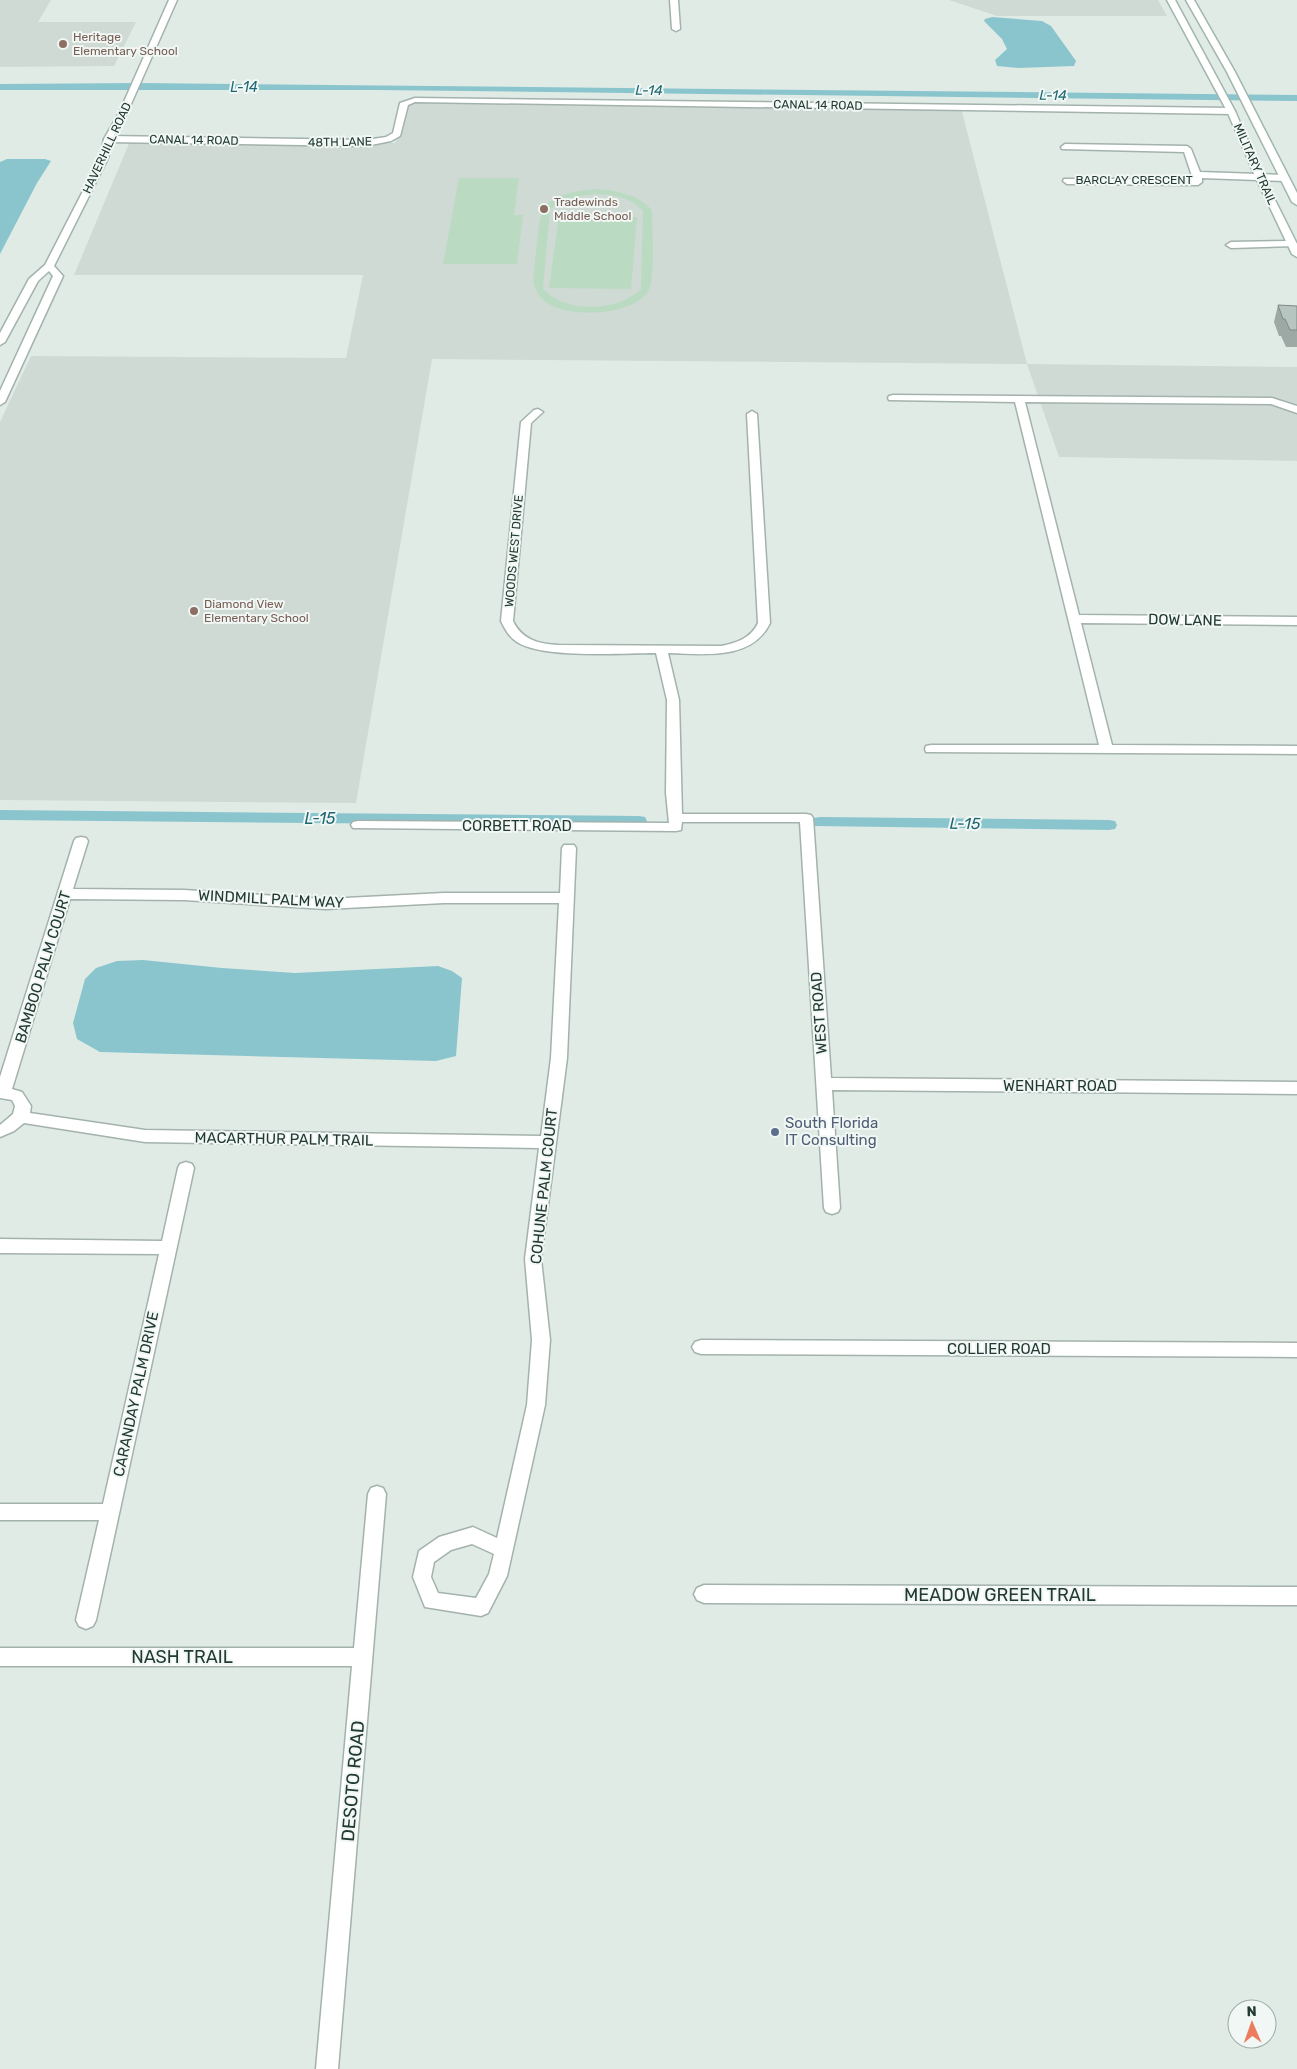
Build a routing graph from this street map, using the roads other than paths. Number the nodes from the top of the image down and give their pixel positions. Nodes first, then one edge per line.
1 (173, 0) edge
2 (674, 0) edge
3 (1171, 0) edge
4 (1178, 0) edge
5 (1191, 2) edge
6 (1177, 11) junction
7 (1201, 19) junction
8 (676, 29) dead end
9 (404, 103) joint
10 (1230, 108) junction
11 (108, 139) junction
12 (280, 142) joint
13 (1065, 147) dead end
14 (1197, 176) junction
15 (1260, 178) junction
16 (1285, 178) junction
17 (1067, 181) dead end
18 (1297, 202) edge
19 (1292, 244) junction
20 (1231, 245) dead end
21 (1297, 254) edge
22 (49, 266) junction
23 (0, 342) edge
24 (2, 393) edge
25 (893, 398) dead end
26 (1019, 399) junction
27 (1297, 410) edge
28 (538, 412) dead end
29 (752, 414) dead end
30 (1074, 619) junction
31 (1297, 621) edge
32 (661, 650) junction
33 (931, 749) dead end
34 (1106, 749) junction
35 (1297, 750) edge
36 (806, 818) joint
37 (676, 822) junction
38 (358, 825) dead end
39 (81, 841) dead end
40 (569, 848) dead end
41 (66, 894) junction
42 (567, 898) junction
43 (823, 1084) junction
44 (1297, 1088) edge
45 (2, 1092) edge
46 (20, 1117) junction
47 (0, 1131) edge
48 (548, 1142) junction
49 (186, 1168) dead end
50 (832, 1208) dead end
51 (0, 1246) edge
52 (168, 1248) junction
53 (701, 1347) dead end
54 (1297, 1350) edge
55 (377, 1494) dead end
56 (0, 1512) edge
57 (110, 1512) junction
58 (504, 1550) junction
59 (704, 1594) dead end
60 (1297, 1596) edge
61 (86, 1620) dead end
62 (0, 1657) edge
63 (363, 1657) junction
64 (327, 2069) edge

1 - 11 street, HAVERHILL ROAD
2 - 8 street
3 - 6 street, MILITARY TRAIL
4 - 5 street
5 - 7 street, MILITARY TRAIL
6 - 7 street
6 - 10 street, MILITARY TRAIL
7 - 16 street, MILITARY TRAIL
9 - 10 street, CANAL 14 ROAD
9 - 12 street, 48TH LANE
10 - 15 street, MILITARY TRAIL
11 - 12 street, CANAL 14 ROAD
11 - 22 street, HAVERHILL ROAD
13 - 14 street, BARCLAY CRESCENT
14 - 15 street, BARCLAY CRESCENT
14 - 17 street, BARCLAY CRESCENT
15 - 16 street, BARCLAY CRESCENT
15 - 19 street, MILITARY TRAIL
16 - 18 street, MILITARY TRAIL
19 - 20 street
19 - 21 street, MILITARY TRAIL
22 - 23 street, HAVERHILL ROAD
22 - 24 street
25 - 26 street
26 - 27 street
26 - 30 street
28 - 32 street, WOODS WEST DRIVE
29 - 32 street, WOODS WEST DRIVE
30 - 31 street, DOW LANE
30 - 34 street
32 - 37 street
33 - 34 street
34 - 35 street
36 - 37 street, CORBETT ROAD
36 - 43 street, WEST ROAD
37 - 38 street, CORBETT ROAD
39 - 41 street, BAMBOO PALM COURT
40 - 42 street, COHUNE PALM COURT
41 - 42 street, WINDMILL PALM WAY
41 - 45 street, BAMBOO PALM COURT
42 - 48 street, COHUNE PALM COURT
43 - 44 street, WENHART ROAD
43 - 50 street, WEST ROAD
45 - 46 street
46 - 47 street
46 - 48 street, MACARTHUR PALM TRAIL
48 - 58 street, COHUNE PALM COURT
49 - 52 street, CARANDAY PALM DRIVE
51 - 52 street
52 - 57 street, CARANDAY PALM DRIVE
53 - 54 street, COLLIER ROAD
55 - 63 street, DESOTO ROAD
56 - 57 street
57 - 61 street, CARANDAY PALM DRIVE
58 - 58 street, COHUNE PALM COURT
59 - 60 street, MEADOW GREEN TRAIL
62 - 63 street, NASH TRAIL
63 - 64 street, DESOTO ROAD

